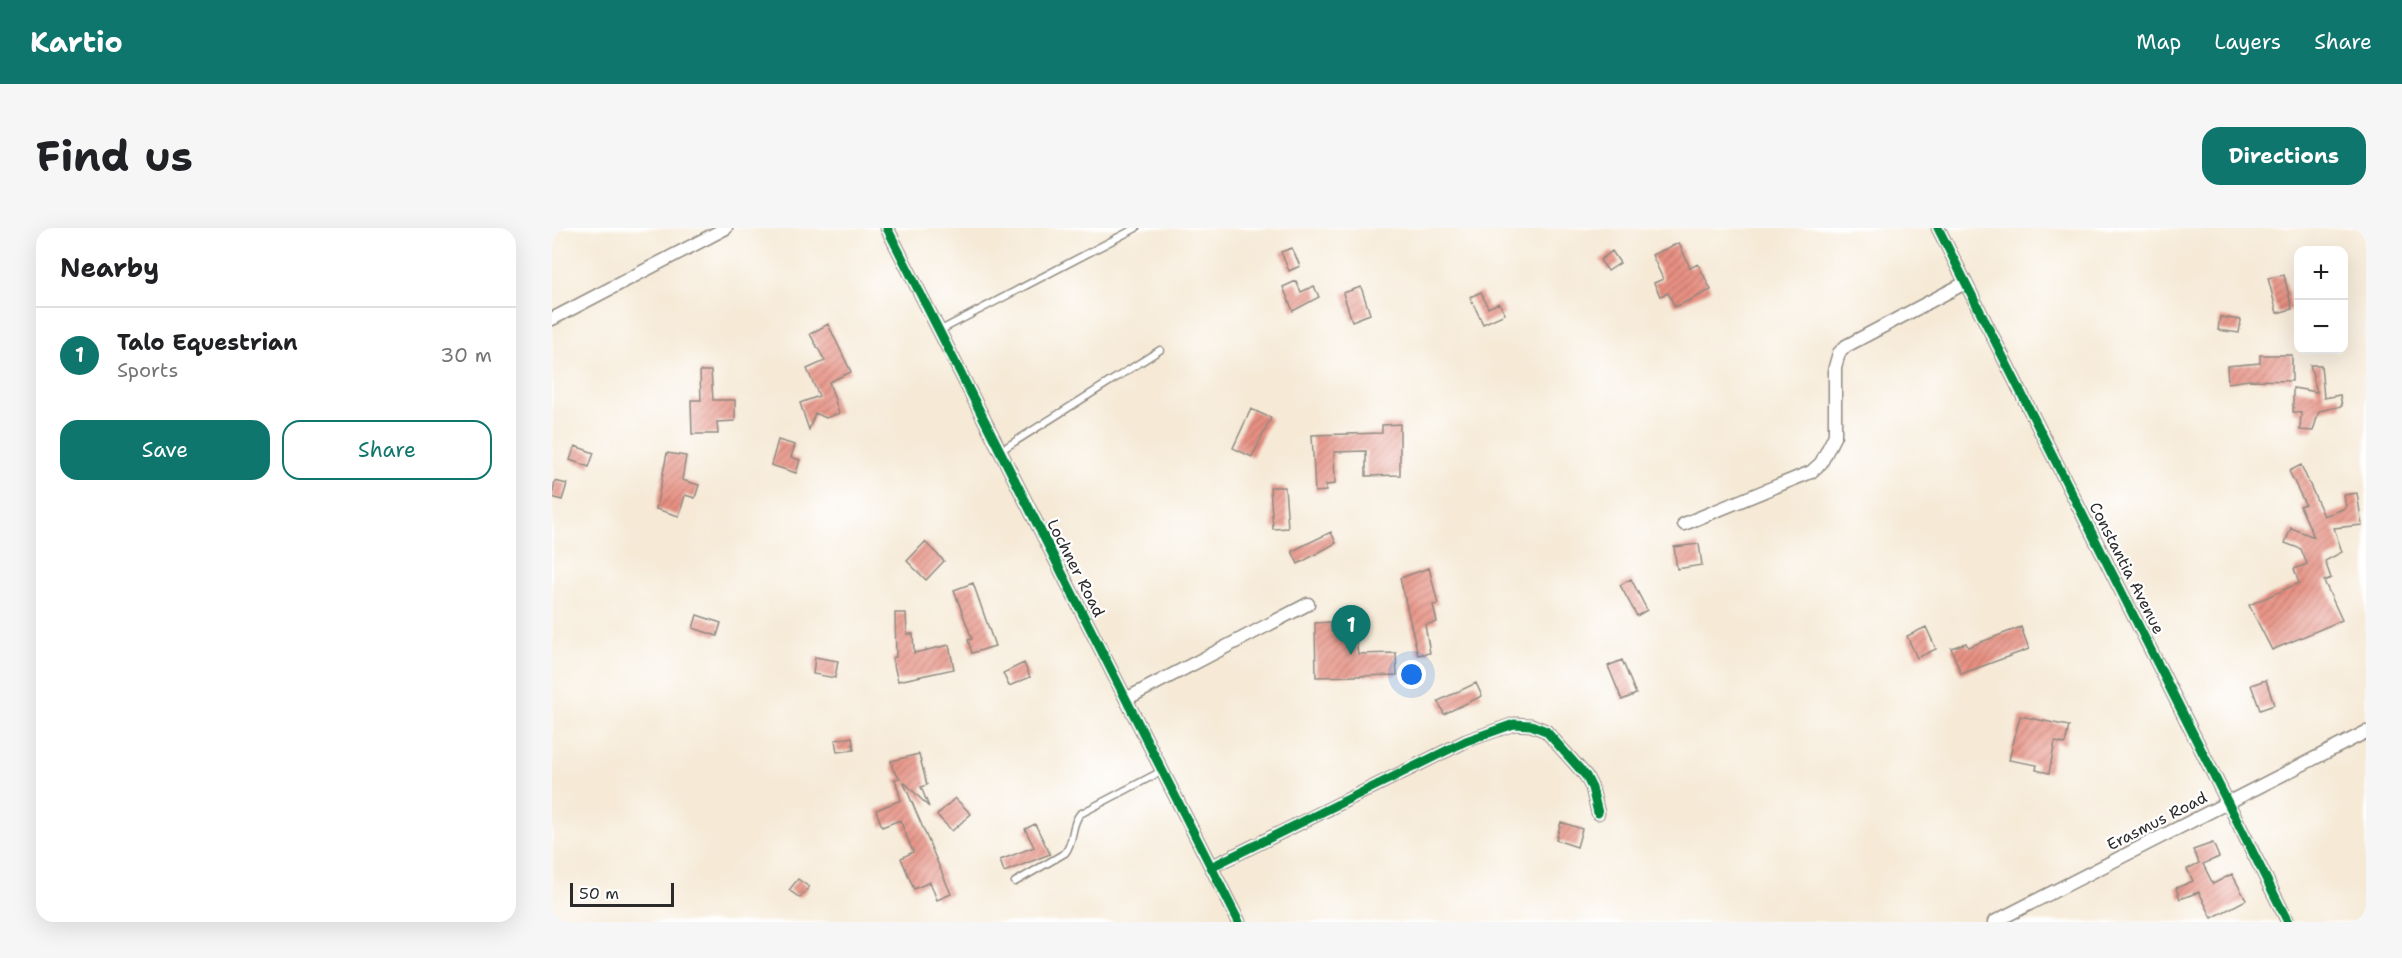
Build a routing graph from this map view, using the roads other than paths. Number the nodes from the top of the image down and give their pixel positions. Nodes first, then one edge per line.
1 (726, 228) edge
2 (887, 228) edge
3 (1136, 228) edge
4 (1938, 228) edge
5 (1965, 283) junction
6 (552, 319) edge
7 (939, 331) junction
8 (1160, 350) dead end
9 (1000, 452) junction
10 (1684, 524) dead end
11 (1308, 603) dead end
12 (1126, 699) junction
13 (2366, 732) edge
14 (1162, 771) junction
15 (2229, 803) junction
16 (1598, 813) dead end
17 (1211, 867) junction
18 (1015, 882) dead end
19 (1239, 922) edge
20 (1994, 922) edge
21 (2288, 922) edge

1 - 6 street
2 - 7 street, Lochner Road
3 - 7 lane
4 - 5 street, Constantia Avenue
5 - 10 street
5 - 15 street, Constantia Avenue
7 - 9 street, Lochner Road
8 - 9 lane
9 - 12 street, Lochner Road
11 - 12 street
12 - 14 street, Lochner Road
13 - 15 street, Erasmus Road
14 - 17 street, Lochner Road
14 - 18 lane
15 - 20 street, Erasmus Road
15 - 21 street, Constantia Avenue
16 - 17 street
17 - 19 street, Lochner Road

